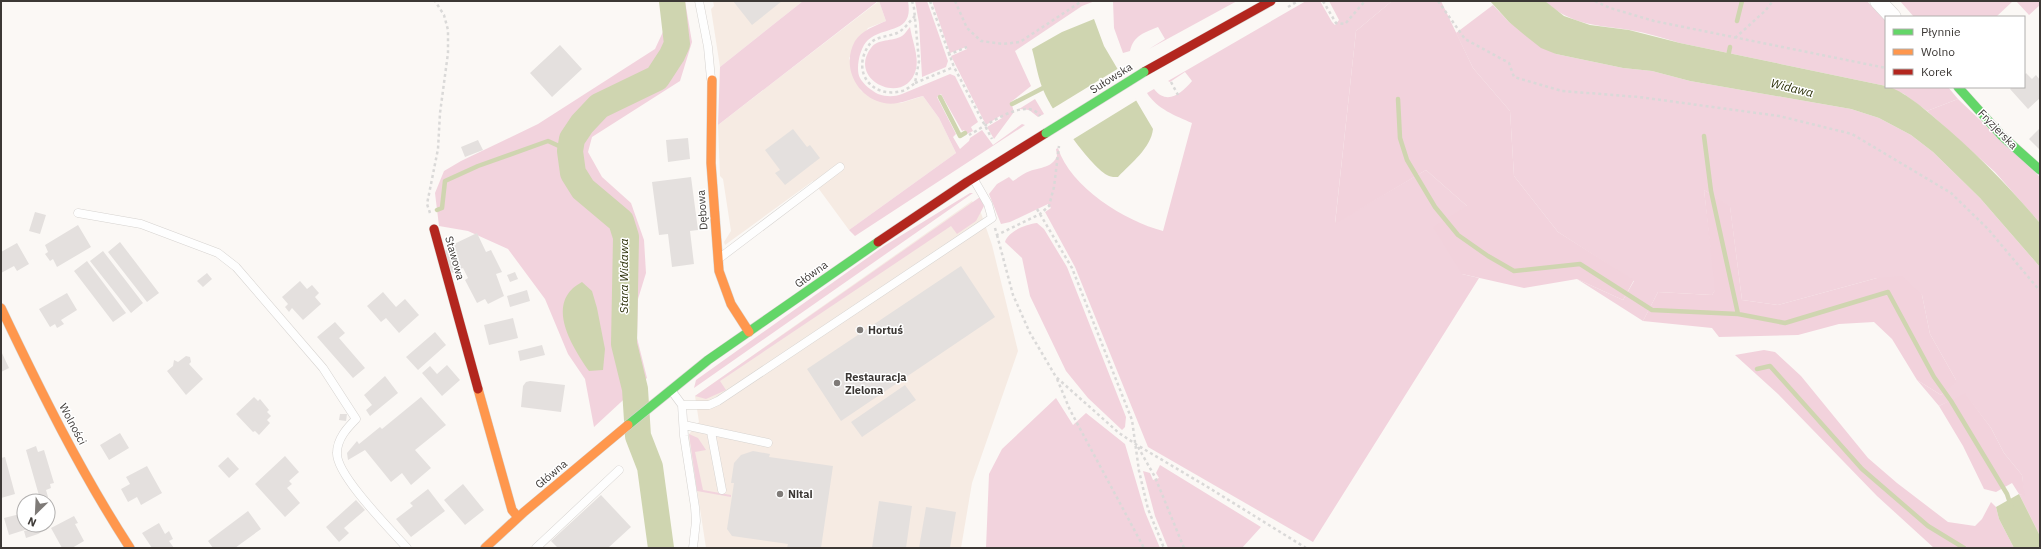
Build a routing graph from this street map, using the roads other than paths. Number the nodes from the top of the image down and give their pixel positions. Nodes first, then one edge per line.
1 (699, 1) edge
2 (1271, 1) edge
3 (1878, 1) edge
4 (1892, 16) edge
5 (712, 80) joint
6 (1959, 88) edge
7 (840, 167) dead end
8 (2040, 170) edge
9 (970, 180) junction
10 (78, 213) dead end
11 (434, 228) road end
12 (717, 260) junction
13 (1, 308) edge
14 (749, 332) junction
15 (671, 389) junction
16 (682, 406) junction
17 (684, 425) junction
18 (711, 432) junction
19 (768, 443) dead end
20 (619, 470) dead end
21 (722, 490) dead end
22 (521, 515) junction
23 (130, 548) edge
24 (407, 548) edge
25 (485, 548) edge
26 (536, 548) edge
27 (693, 548) edge

1 - 5 lane
2 - 9 main road, Sułowska, bridge
3 - 4 street
5 - 12 main road, Dębowa
6 - 8 main road, Fryzjerska
7 - 12 lane
9 - 14 main road, Główna
9 - 16 lane
10 - 24 lane
11 - 22 main road, Stawowa
12 - 14 main road, Dębowa
13 - 23 main road, Wolności
14 - 15 main road, Główna
15 - 16 lane
15 - 22 main road, Główna
16 - 17 lane
17 - 18 lane
17 - 27 lane
18 - 19 lane
18 - 21 lane
20 - 26 lane
22 - 25 main road, Główna

